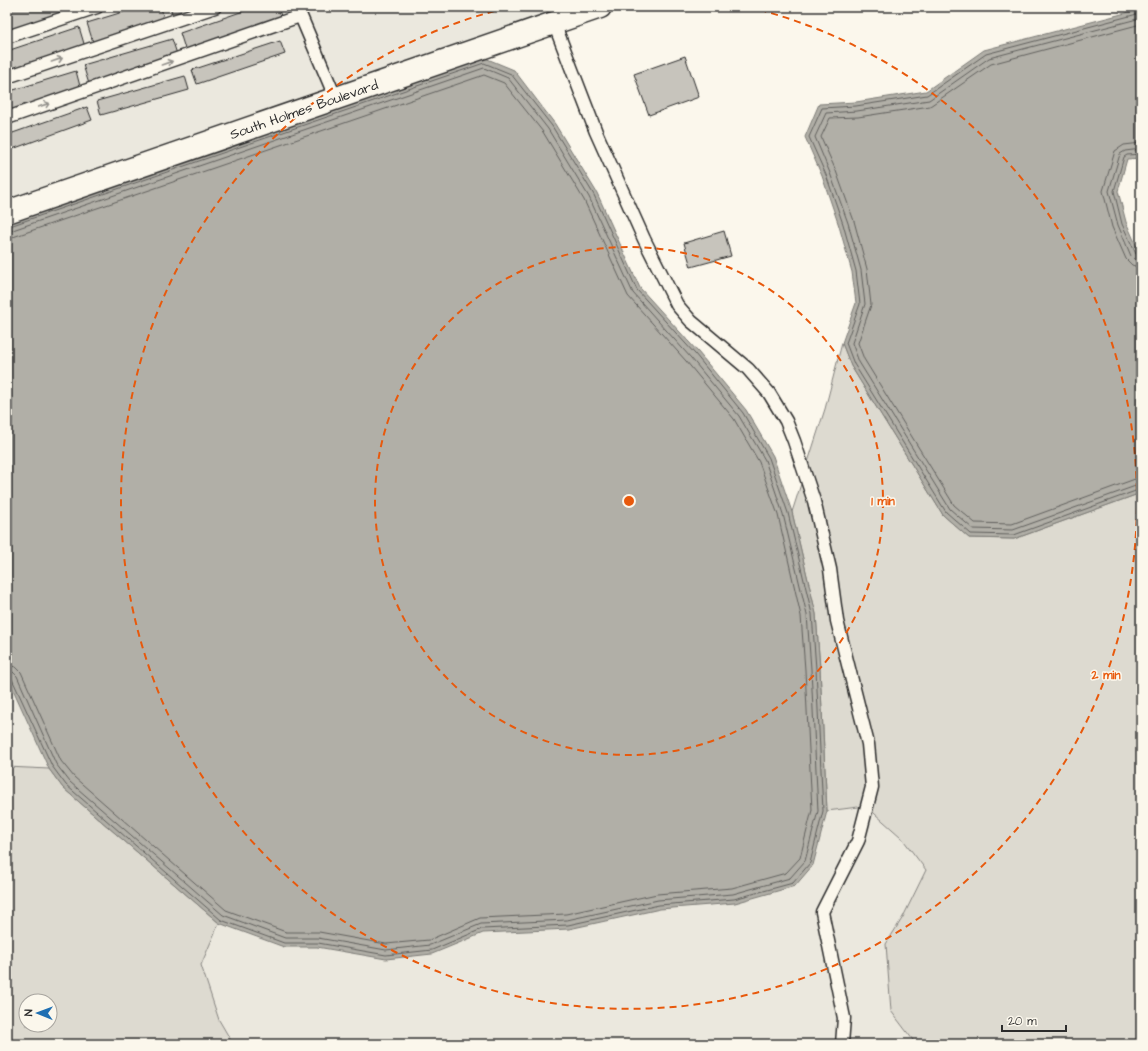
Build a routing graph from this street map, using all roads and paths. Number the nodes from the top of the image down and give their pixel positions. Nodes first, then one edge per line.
1 (97, 7) edge
2 (215, 7) edge
3 (600, 7) edge
4 (299, 11) edge
5 (554, 23) junction
6 (7, 37) edge
7 (7, 77) edge
8 (336, 99) junction
9 (7, 118) edge
10 (7, 212) edge
11 (842, 1044) edge

1 - 6 lane
7 -> 2 lane
3 - 5 main road, South Holmes Boulevard
4 - 8 lane
9 -> 4 lane
5 - 8 main road, South Holmes Boulevard
5 - 11 lane
8 - 10 main road, South Holmes Boulevard

